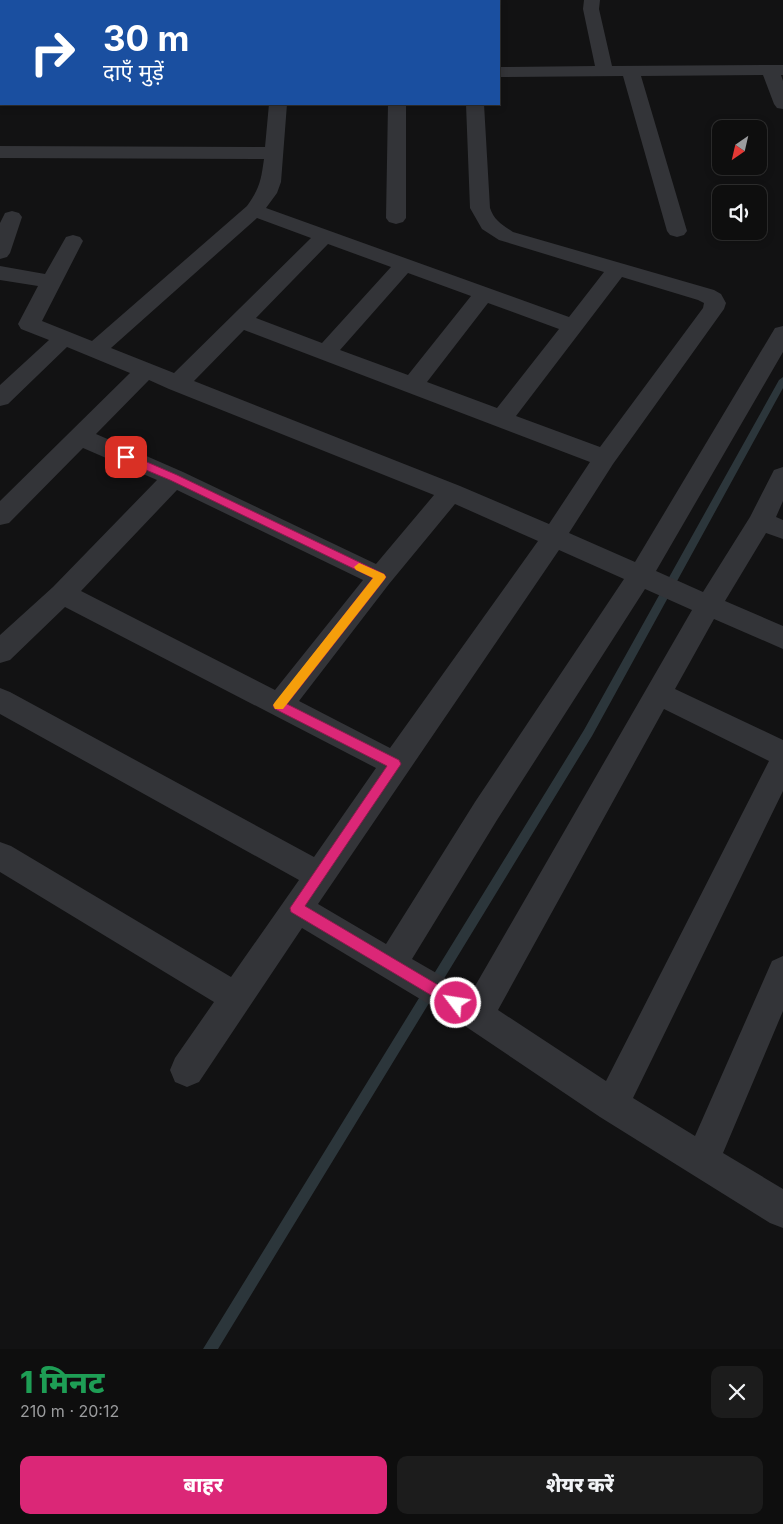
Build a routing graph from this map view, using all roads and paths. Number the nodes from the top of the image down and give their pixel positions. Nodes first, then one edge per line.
1 (592, 0) edge
2 (777, 70) edge
3 (500, 72) edge
4 (605, 72) junction
5 (631, 72) junction
6 (783, 104) edge
7 (278, 105) edge
8 (397, 105) edge
9 (474, 105) edge
10 (0, 152) edge
11 (273, 153) junction
12 (254, 210) junction
13 (12, 217) dead end
14 (396, 218) dead end
15 (677, 231) dead end
16 (325, 236) junction
17 (73, 241) dead end
18 (0, 253) edge
19 (404, 265) junction
20 (617, 270) junction
21 (0, 273) edge
22 (52, 282) junction
23 (484, 294) junction
24 (240, 320) junction
25 (573, 326) junction
26 (783, 333) edge
27 (64, 338) junction
28 (94, 351) junction
29 (325, 353) junction
30 (145, 371) junction
31 (177, 384) junction
32 (412, 385) junction
33 (0, 398) edge
34 (501, 419) junction
35 (78, 436) junction
36 (605, 458) junction
37 (783, 476) edge
38 (174, 478) junction
39 (451, 492) junction
40 (0, 516) edge
41 (772, 525) edge
42 (554, 537) junction
43 (380, 577) junction
44 (644, 577) junction
45 (62, 594) junction
46 (700, 602) junction
47 (783, 638) edge
48 (0, 652) edge
49 (659, 694) junction
50 (0, 700) edge
51 (279, 706) junction
52 (783, 754) edge
53 (783, 762) edge
54 (395, 764) junction
55 (0, 856) edge
56 (319, 875) junction
57 (296, 908) junction
58 (397, 968) junction
59 (783, 972) edge
60 (235, 997) junction
61 (466, 1009) junction
62 (187, 1070) dead end
63 (612, 1105) junction
64 (703, 1159) junction
65 (783, 1210) edge

1 - 4 street
2 - 5 street
2 - 6 street
3 - 4 street
4 - 5 street
5 - 15 street
7 - 11 street
8 - 14 street
9 - 20 street
10 - 11 street
11 - 12 street
12 - 16 street
12 - 28 street
13 - 18 street
16 - 19 street
16 - 24 street
17 - 22 street
19 - 23 street
19 - 29 street
20 - 25 street
20 - 36 street
21 - 22 street
22 - 27 street
23 - 25 street
23 - 32 street
24 - 29 street
24 - 31 street
25 - 34 street
26 - 44 street
27 - 28 street
27 - 33 street
28 - 30 street
29 - 32 street
30 - 31 street
30 - 35 street
31 - 39 street
32 - 34 street
34 - 36 street
35 - 38 street
35 - 40 street
36 - 42 street
37 - 41 street
38 - 43 street
38 - 45 street
39 - 42 street
39 - 43 street
41 - 46 street
42 - 44 street
42 - 54 street
43 - 51 street
44 - 46 street
44 - 58 street
45 - 48 street
45 - 51 street
46 - 47 street
46 - 49 street
49 - 52 street
49 - 61 street
50 - 56 street
51 - 54 street
53 - 63 street
54 - 56 street
55 - 60 street
56 - 57 street
57 - 58 street
57 - 60 street
58 - 61 street
59 - 64 street
60 - 62 street
61 - 63 street
63 - 64 street
64 - 65 street

